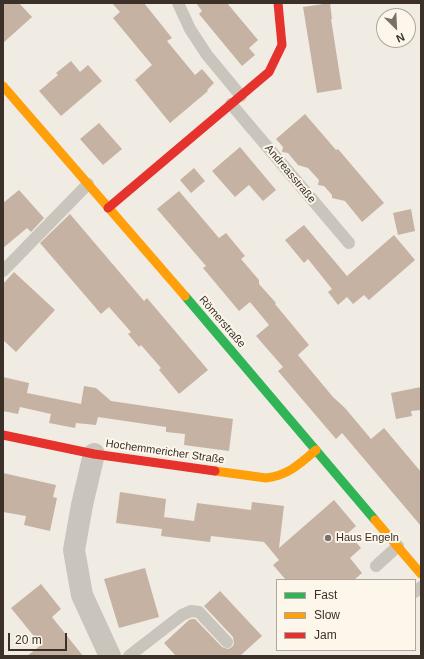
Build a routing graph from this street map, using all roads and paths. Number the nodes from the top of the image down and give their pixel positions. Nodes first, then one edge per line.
1 (178, 3) edge
2 (278, 3) edge
3 (3, 86) edge
4 (241, 96) junction
5 (231, 104) junction
6 (88, 184) junction
7 (108, 208) junction
8 (349, 243) dead end
9 (3, 271) edge
10 (3, 435) edge
11 (316, 450) junction
12 (94, 454) junction
13 (398, 546) junction
14 (376, 566) dead end
15 (421, 574) edge
16 (227, 642) dead end
17 (110, 656) edge
18 (129, 656) edge

1 - 4 lane
2 - 4 street
3 - 6 street, Römerstraße
4 - 5 street
5 - 7 street
5 - 8 lane, Andreasstraße
6 - 7 street, Römerstraße
6 - 9 lane
7 - 11 street, Römerstraße
10 - 12 street, Hochemmericher Straße
11 - 12 street, Hochemmericher Straße
11 - 13 street, Römerstraße
12 - 17 street
13 - 14 lane
13 - 15 street, Römerstraße
16 - 18 lane

